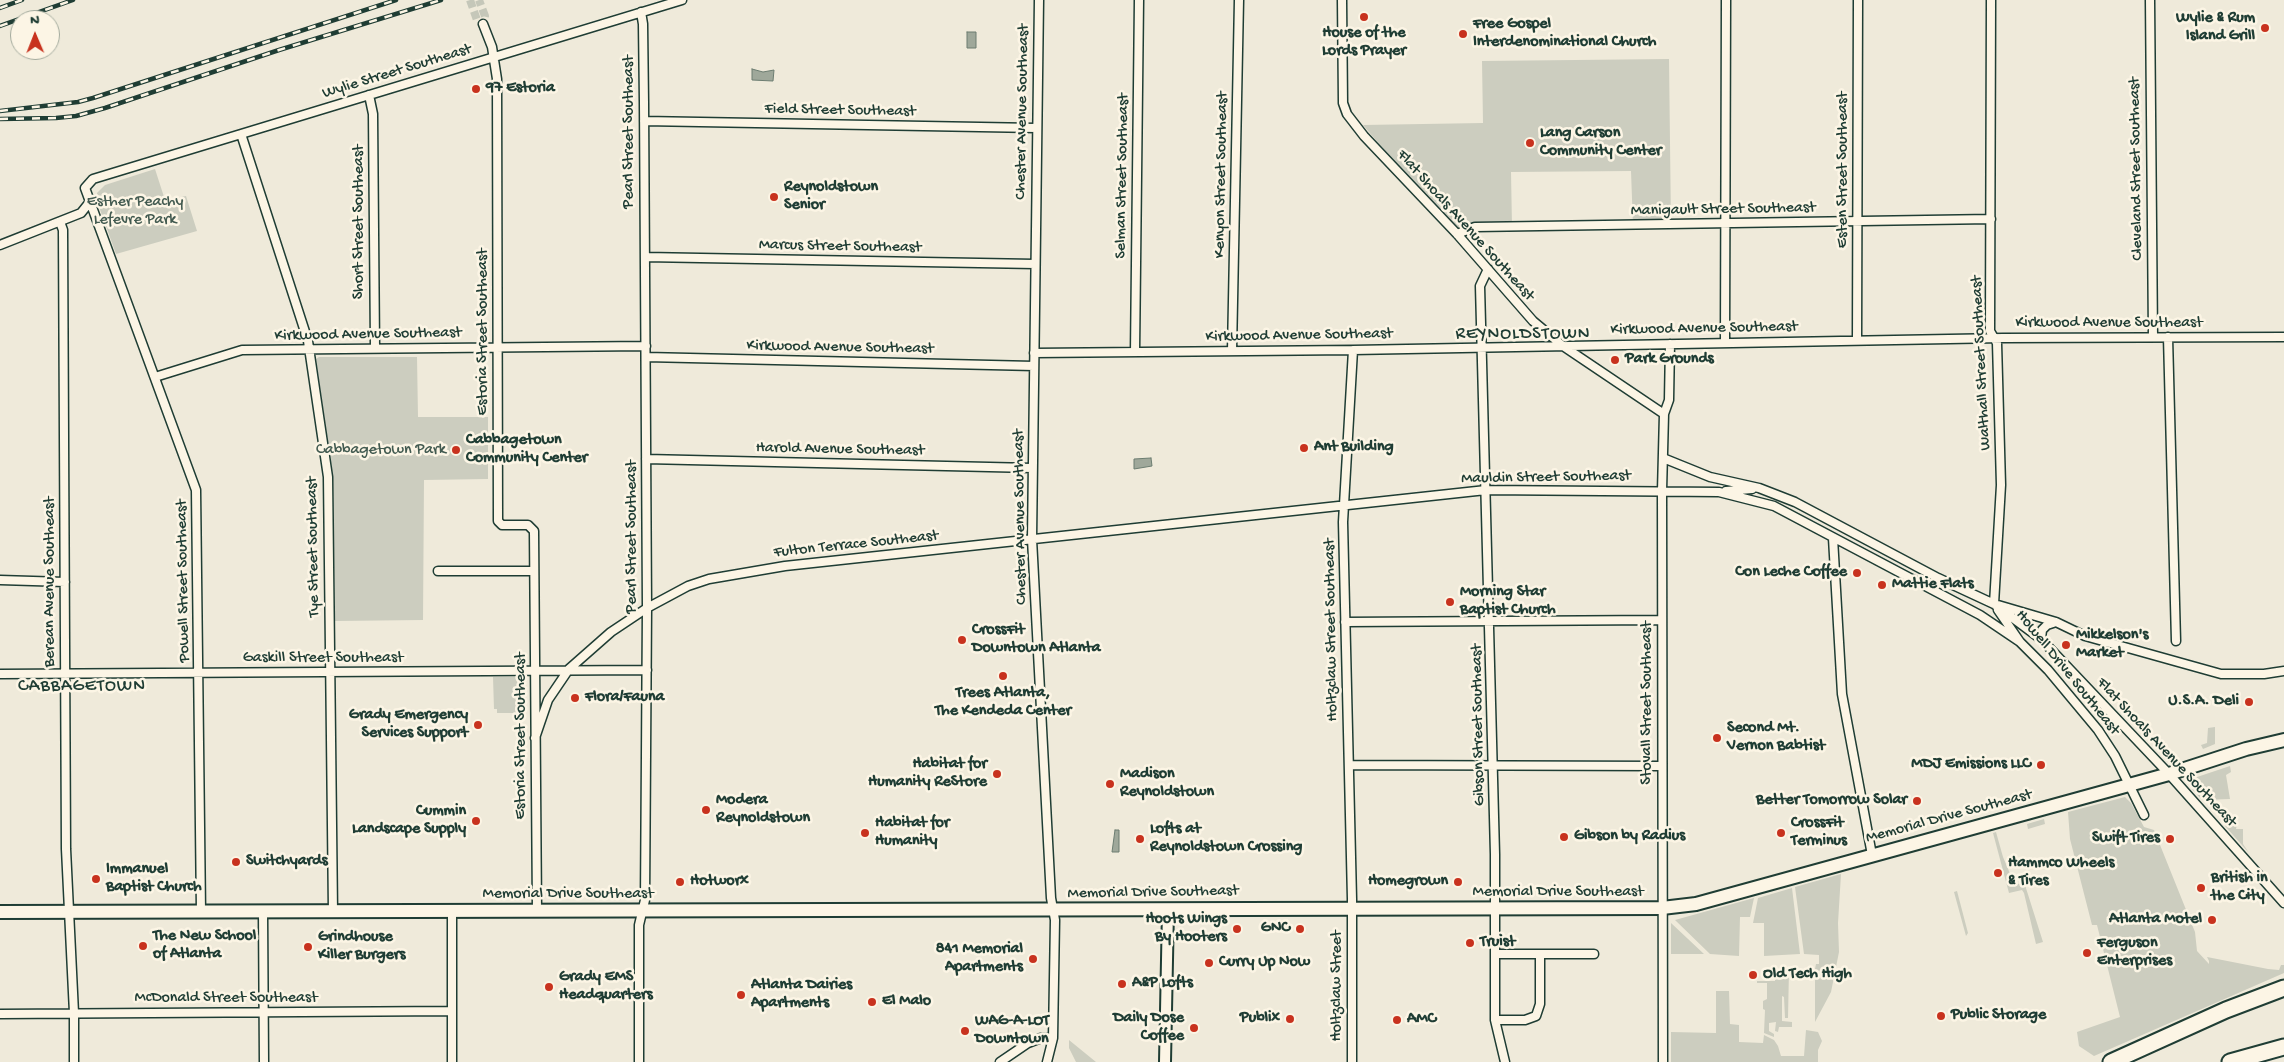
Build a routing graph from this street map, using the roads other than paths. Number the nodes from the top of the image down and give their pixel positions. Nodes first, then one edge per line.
1 (682, 0) edge
2 (1039, 0) edge
3 (1139, 0) edge
4 (1239, 0) edge
5 (1342, 0) edge
6 (1726, 0) edge
7 (1858, 0) edge
8 (1991, 0) edge
9 (2150, 0) edge
10 (641, 12) junction
11 (483, 24) dead end
12 (494, 57) junction
13 (370, 95) junction
14 (644, 121) junction
15 (1036, 128) junction
16 (241, 134) junction
17 (120, 172) joint
18 (89, 203) junction
19 (1991, 218) junction
20 (1857, 221) junction
21 (60, 222) junction
22 (1726, 223) junction
23 (1457, 234) junction
24 (0, 245) edge
25 (645, 257) junction
26 (1035, 264) junction
27 (1488, 269) junction
28 (2153, 337) junction
29 (2284, 337) edge
30 (1994, 338) junction
31 (2168, 338) junction
32 (1857, 340) junction
33 (1726, 343) junction
34 (1670, 344) junction
35 (646, 346) junction
36 (1563, 346) junction
37 (497, 347) junction
38 (375, 348) junction
39 (1481, 348) junction
40 (308, 349) junction
41 (1353, 350) junction
42 (1232, 351) junction
43 (1135, 352) junction
44 (1034, 353) junction
45 (646, 357) junction
46 (1034, 366) junction
47 (155, 377) junction
48 (1664, 414) junction
49 (1663, 458) junction
50 (646, 459) junction
51 (1032, 468) junction
52 (1759, 488) junction
53 (1486, 490) junction
54 (1662, 491) junction
55 (1719, 492) junction
56 (1344, 505) junction
57 (1250, 515) joint
58 (1833, 538) junction
59 (1032, 539) junction
60 (534, 570) junction
61 (438, 571) dead end
62 (0, 580) edge
63 (64, 582) junction
64 (1994, 604) junction
65 (647, 608) junction
66 (1980, 615) junction
67 (2039, 616) junction
68 (2005, 618) junction
69 (1661, 620) junction
70 (1490, 621) junction
71 (1345, 622) junction
72 (2056, 622) junction
73 (2042, 639) junction
74 (2176, 641) dead end
75 (2020, 642) junction
76 (568, 669) junction
77 (535, 670) junction
78 (647, 670) junction
79 (2284, 671) edge
80 (330, 672) junction
81 (199, 673) junction
82 (0, 674) edge
83 (65, 675) junction
84 (536, 738) junction
85 (2284, 740) edge
86 (1349, 765) junction
87 (1494, 766) junction
88 (1662, 766) junction
89 (2169, 774) junction
90 (2130, 784) junction
91 (2144, 815) dead end
92 (1872, 855) junction
93 (2284, 902) edge
94 (1662, 908) junction
95 (1168, 909) junction
96 (1352, 909) junction
97 (1495, 909) junction
98 (1053, 910) junction
99 (69, 911) junction
100 (537, 911) junction
101 (642, 911) junction
102 (0, 912) edge
103 (201, 912) junction
104 (263, 912) junction
105 (333, 912) junction
106 (452, 912) junction
107 (1495, 954) junction
108 (1540, 954) junction
109 (1594, 954) dead end
110 (2284, 988) edge
111 (452, 1011) junction
112 (263, 1012) junction
113 (74, 1013) junction
114 (0, 1014) edge
115 (1495, 1020) junction
116 (1053, 1038) junction
117 (2284, 1047) edge
118 (2284, 1058) edge
119 (74, 1062) edge
120 (264, 1062) edge
121 (452, 1062) edge
122 (639, 1062) edge
123 (1000, 1062) edge
124 (1047, 1062) edge
125 (1165, 1062) edge
126 (1352, 1062) edge
127 (1505, 1062) edge
128 (1663, 1062) edge
129 (2111, 1062) edge
130 (2230, 1062) edge
131 (2258, 1062) edge

1 - 10 street, Wylie Street Southeast
2 - 15 street, Chester Avenue Southeast
3 - 43 street, Selman Street Southeast
4 - 42 street, Kenyon Street Southeast
5 - 23 street, Flat Shoals Avenue Southeast
6 - 22 street
7 - 20 street, Esten Street Southeast
8 - 19 street, Walthall Street Southeast
9 - 28 street, Cleveland Street Southeast
10 - 12 street, Wylie Street Southeast
10 - 14 street, Pearl Street Southeast
11 - 12 street, Estoria Street Southeast
12 - 13 street, Wylie Street Southeast
12 - 37 street, Estoria Street Southeast
13 - 16 street, Wylie Street Southeast
13 - 38 street, Short Street Southeast
14 - 15 street, Field Street Southeast
14 - 25 street, Pearl Street Southeast
15 - 26 street, Chester Avenue Southeast
16 - 17 street, Wylie Street Southeast
16 - 40 street, Tye Street Southeast
17 - 18 street, Powell Street Southeast
18 - 21 street
18 - 47 street, Powell Street Southeast
19 - 20 street, Manigault Street Southeast
19 - 30 street, Walthall Street Southeast
20 - 22 street, Manigault Street Southeast
20 - 32 street, Esten Street Southeast
21 - 24 street
21 - 63 street, Berean Avenue Southeast
22 - 23 street, Manigault Street Southeast
22 - 33 street
23 - 27 street, Flat Shoals Avenue Southeast
25 - 26 street, Marcus Street Southeast
25 - 35 street, Pearl Street Southeast
26 - 44 street, Chester Avenue Southeast
27 - 36 street, Flat Shoals Avenue Southeast
27 - 39 street, Gibson Street Southeast
28 - 30 street, Kirkwood Avenue Southeast
28 - 31 street, Kirkwood Avenue Southeast
29 - 31 street, Kirkwood Avenue Southeast
30 - 32 street, Kirkwood Avenue Southeast
30 - 64 street, Walthall Street Southeast
31 - 74 street
32 - 33 street, Kirkwood Avenue Southeast
33 - 34 street, Kirkwood Avenue Southeast
34 - 36 street, Kirkwood Avenue Southeast
34 - 48 street, Stovall Street Southeast
35 - 37 street, Kirkwood Avenue Southeast
35 - 45 street, Pearl Street Southeast
36 - 39 street, Kirkwood Avenue Southeast
36 - 48 street, Flat Shoals Avenue Southeast
37 - 38 street, Kirkwood Avenue Southeast
37 - 60 street, Estoria Street Southeast
38 - 40 street, Kirkwood Avenue Southeast
39 - 41 street, Kirkwood Avenue Southeast
39 - 53 street, Gibson Street Southeast
40 - 47 street, Kirkwood Avenue Southeast
40 - 80 street, Tye Street Southeast
41 - 42 street, Kirkwood Avenue Southeast
41 - 56 street, Holtzclaw Street Southeast
42 - 43 street, Kirkwood Avenue Southeast
43 - 44 street, Kirkwood Avenue Southeast
44 - 46 street, Chester Avenue Southeast
45 - 46 street, Kirkwood Avenue Southeast
45 - 50 street, Pearl Street Southeast
46 - 51 street, Chester Avenue Southeast
47 - 81 street, Powell Street Southeast
48 - 49 street, Stovall Street Southeast
49 - 52 street, Flat Shoals Avenue Southeast
49 - 54 street, Stovall Street Southeast
50 - 51 street, Harold Avenue Southeast
50 - 65 street, Pearl Street Southeast
51 - 59 street, Chester Avenue Southeast
52 - 55 street, Flat Shoals Avenue Southeast
52 - 64 street, Flat Shoals Avenue Southeast
53 - 54 street, Mauldin Street Southeast
53 - 56 street, Mauldin Street Southeast
53 - 70 street, Gibson Street Southeast
54 - 55 street, Mauldin Street Southeast
54 - 69 street, Stovall Street Southeast
55 - 58 street, Mauldin Street Southeast
56 - 57 street, Mauldin Street Southeast
56 - 71 street, Holtzclaw Street Southeast
57 - 59 street, Fulton Terrace Southeast
58 - 66 street
58 - 92 street
59 - 65 street, Fulton Terrace Southeast
59 - 98 street, Chester Avenue Southeast
60 - 61 street
60 - 77 street, Estoria Street Southeast
62 - 63 street
63 - 83 street, Berean Avenue Southeast
64 - 67 street
64 - 68 street, Flat Shoals Avenue Southeast
65 - 76 street, Fulton Terrace Southeast
65 - 78 street, Pearl Street Southeast
66 - 68 street
66 - 75 street
67 - 68 street
67 - 72 street
68 - 73 street, Flat Shoals Avenue Southeast
68 - 75 street, Howell Drive Southeast
69 - 70 street
69 - 88 street, Stovall Street Southeast
70 - 71 street
70 - 87 street, Gibson Street Southeast
71 - 86 street, Holtzclaw Street Southeast
72 - 73 street
72 - 79 street
73 - 89 street, Flat Shoals Avenue Southeast
75 - 90 street, Howell Drive Southeast
76 - 77 street, Gaskill Street Southeast
76 - 78 street, Gaskill Street Southeast
76 - 84 street, Fulton Terrace Southeast
77 - 80 street, Gaskill Street Southeast
77 - 84 street, Estoria Street Southeast
78 - 101 street, Pearl Street Southeast
80 - 81 street, Gaskill Street Southeast
80 - 105 street, Tye Street Southeast
81 - 83 street, Gaskill Street Southeast
81 - 103 street, Powell Street Southeast
82 - 83 street, Gaskill Street Southeast
83 - 99 street, Berean Avenue Southeast
84 - 100 street, Estoria Street Southeast
85 - 89 main road, Memorial Drive Southeast
86 - 87 street
86 - 96 street, Holtzclaw Street Southeast
87 - 88 street
87 - 97 street, Gibson Street Southeast
88 - 94 street, Stovall Street Southeast
89 - 90 main road, Memorial Drive Southeast
89 - 93 street, Flat Shoals Avenue Southeast
90 - 91 street, Howell Drive Southeast
90 - 92 main road, Memorial Drive Southeast
92 - 94 main road, Memorial Drive Southeast
94 - 97 main road, Memorial Drive Southeast
94 - 128 street, Stovall Street Southeast
95 - 96 main road, Memorial Drive Southeast
95 - 98 main road, Memorial Drive Southeast
95 - 125 street
96 - 97 main road, Memorial Drive Southeast
96 - 126 street, Holtzclaw Street
97 - 107 street, Gibson Street Southeast
98 - 101 main road, Memorial Drive Southeast
98 - 116 street, Chester Avenue Southeast
99 - 102 main road, Memorial Drive Southeast
99 - 103 main road, Memorial Drive Southeast
99 - 113 street, Berean Avenue Southeast
100 - 101 main road, Memorial Drive Southeast
100 - 106 main road, Memorial Drive Southeast
101 - 122 street, Pearl Street Southeast
103 - 104 main road, Memorial Drive Southeast
104 - 105 main road, Memorial Drive Southeast
104 - 112 street
105 - 106 main road, Memorial Drive Southeast
106 - 111 street
107 - 108 street
107 - 115 street, Gibson Street Southeast
108 - 109 street
108 - 115 street
110 - 129 highway
111 - 112 street, McDonald Street Southeast
111 - 121 street
112 - 113 street, McDonald Street Southeast
112 - 120 street
113 - 114 street, McDonald Street Southeast
113 - 119 street, Berean Avenue Southeast
115 - 127 street, Gibson Street Southeast
116 - 123 street
116 - 124 street, Chester Avenue Southeast
117 - 130 highway
118 - 131 highway

